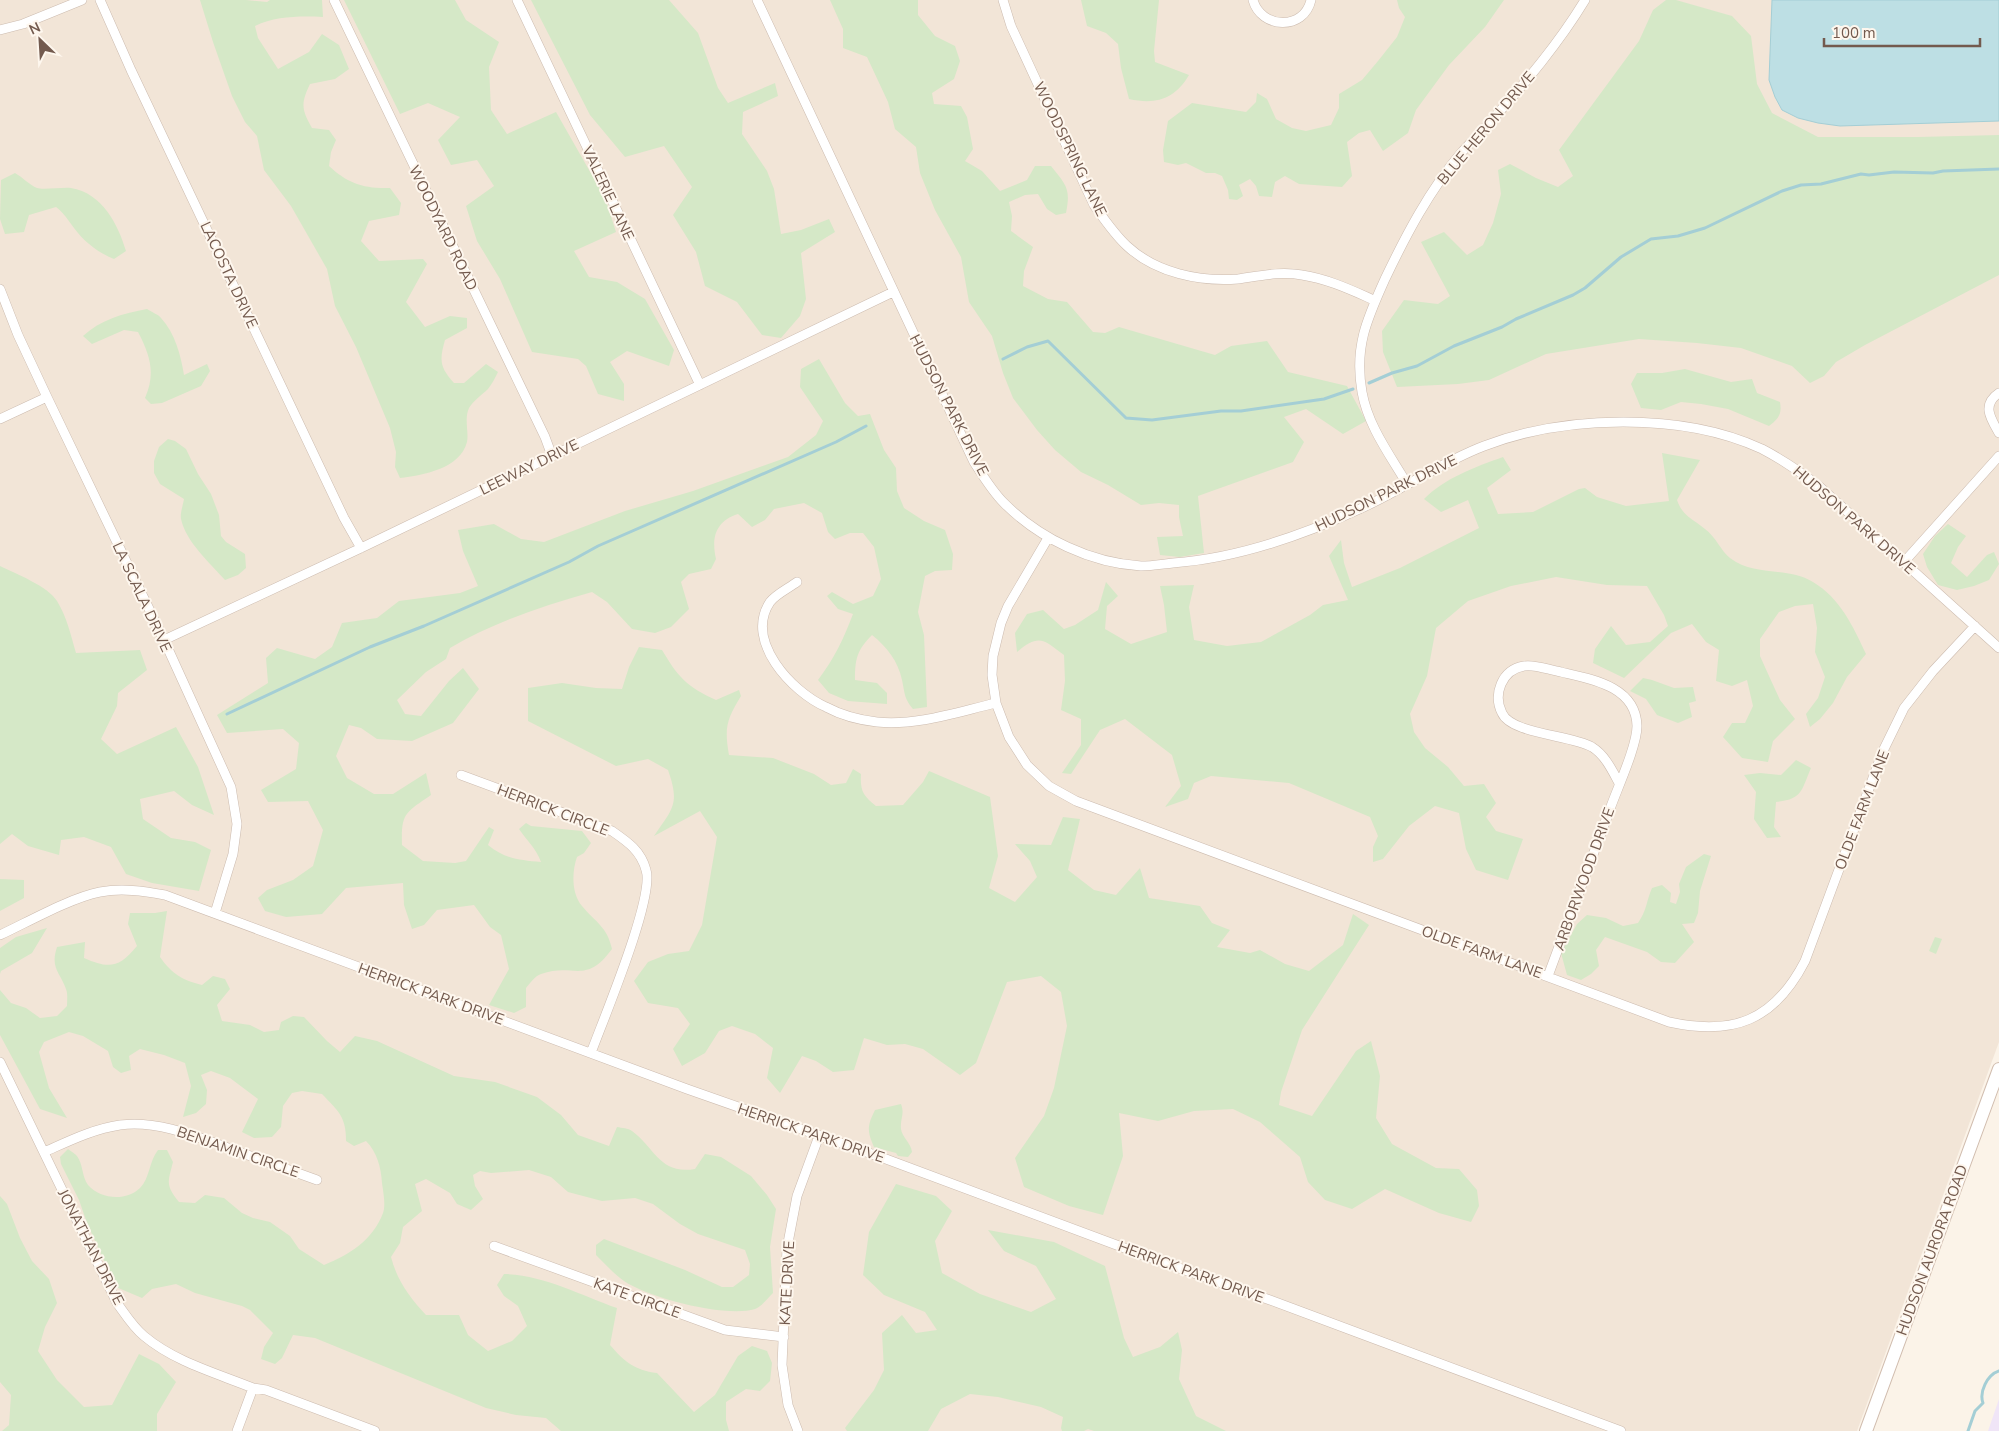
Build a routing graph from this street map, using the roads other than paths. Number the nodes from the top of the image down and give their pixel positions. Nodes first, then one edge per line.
1 (82, 0) edge
2 (100, 0) edge
3 (334, 0) edge
4 (517, 0) edge
5 (757, 0) edge
6 (1002, 0) edge
7 (1253, 0) edge
8 (1311, 0) edge
9 (1586, 0) edge
10 (0, 30) edge
11 (0, 288) edge
12 (893, 292) junction
13 (1374, 300) junction
14 (700, 385) junction
15 (1999, 393) edge
16 (47, 397) junction
17 (0, 419) edge
18 (1999, 433) edge
19 (552, 456) junction
20 (1999, 456) edge
21 (1407, 484) junction
22 (1048, 538) junction
23 (361, 548) junction
24 (1904, 562) junction
25 (797, 582) dead end
26 (1975, 626) junction
27 (164, 640) junction
28 (1999, 648) edge
29 (996, 703) junction
30 (461, 775) dead end
31 (1620, 783) junction
32 (215, 913) junction
33 (0, 935) edge
34 (1548, 976) junction
35 (591, 1053) junction
36 (0, 1062) edge
37 (1999, 1069) edge
38 (819, 1136) junction
39 (44, 1152) junction
40 (317, 1180) dead end
41 (494, 1246) dead end
42 (784, 1337) junction
43 (253, 1388) junction
44 (237, 1431) edge
45 (375, 1431) edge
46 (798, 1431) edge
47 (1621, 1431) edge
48 (1866, 1431) edge

1 - 10 street
2 - 23 street, LACOSTA DRIVE
3 - 19 street, WOODYARD ROAD
4 - 14 street, VALERIE LANE
5 - 12 street, HUDSON PARK DRIVE
6 - 13 street, WOODSPRING LANE
7 - 8 street
9 - 13 street, BLUE HERON DRIVE
11 - 16 street, LA SCALA DRIVE
12 - 14 street, LEEWAY DRIVE
12 - 22 street, HUDSON PARK DRIVE
13 - 21 street, BLUE HERON DRIVE
14 - 19 street, LEEWAY DRIVE
15 - 18 street
16 - 17 street
16 - 27 street, LA SCALA DRIVE
19 - 23 street, LEEWAY DRIVE
20 - 24 street
21 - 22 street, HUDSON PARK DRIVE
21 - 24 street, HUDSON PARK DRIVE
22 - 29 street, OLDE FARM LANE
23 - 27 street, LEEWAY DRIVE
24 - 26 street, HUDSON PARK DRIVE
25 - 29 street
26 - 28 street, HUDSON PARK DRIVE
26 - 34 street, OLDE FARM LANE
27 - 32 street, LA SCALA DRIVE
29 - 34 street, OLDE FARM LANE
30 - 35 street, HERRICK CIRCLE
31 - 31 street, ARBORWOOD DRIVE
31 - 34 street, ARBORWOOD DRIVE
32 - 33 street, HERRICK PARK DRIVE
32 - 35 street, HERRICK PARK DRIVE
35 - 38 street, HERRICK PARK DRIVE
36 - 39 street, JONATHAN DRIVE
37 - 48 street, HUDSON AURORA ROAD
38 - 42 street, KATE DRIVE
38 - 47 street, HERRICK PARK DRIVE
39 - 40 street, BENJAMIN CIRCLE
39 - 43 street, JONATHAN DRIVE
41 - 42 street, KATE CIRCLE
42 - 46 street, KATE DRIVE
43 - 44 street
43 - 45 street, JONATHAN DRIVE

